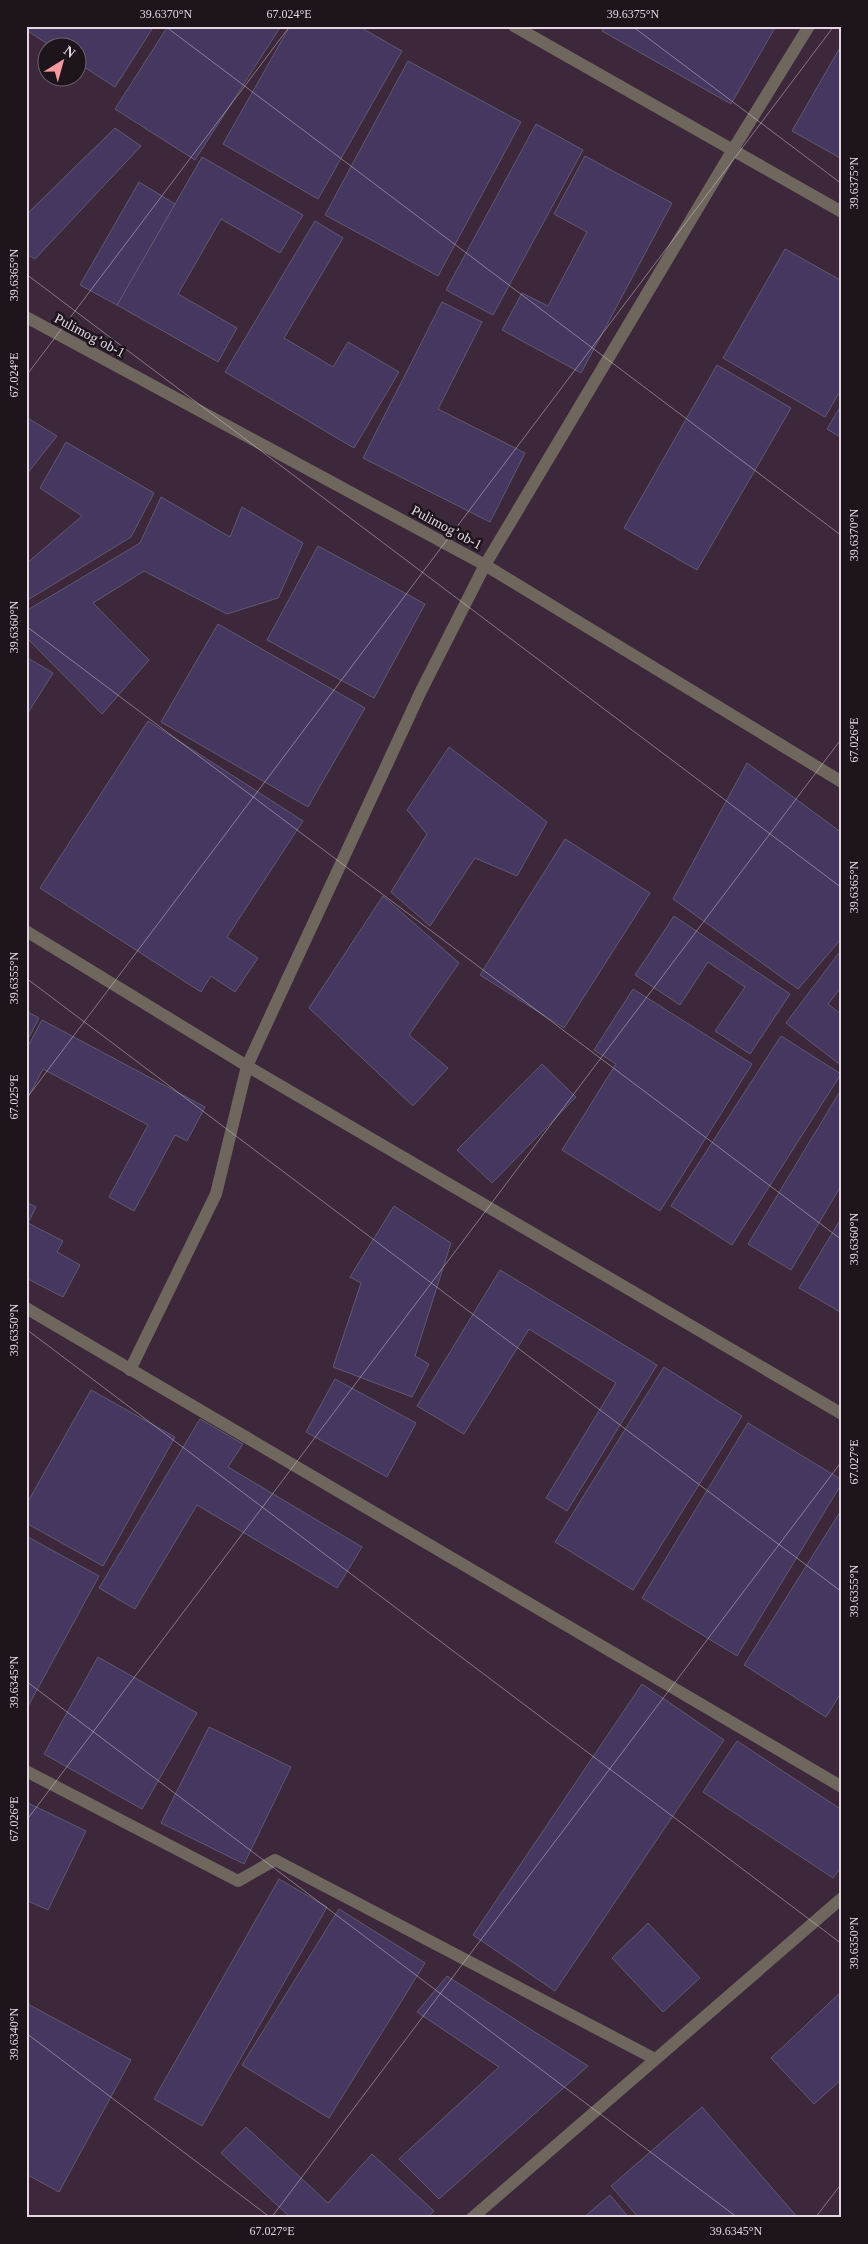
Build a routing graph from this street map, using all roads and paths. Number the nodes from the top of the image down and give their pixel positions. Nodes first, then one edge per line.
1 (514, 26) edge
2 (809, 26) edge
3 (732, 151) junction
4 (842, 212) edge
5 (26, 317) edge
6 (485, 565) junction
7 (842, 782) edge
8 (26, 931) edge
9 (247, 1066) junction
10 (26, 1308) edge
11 (130, 1370) junction
12 (842, 1414) edge
13 (26, 1771) edge
14 (842, 1787) edge
15 (842, 1898) edge
16 (655, 2059) junction
17 (472, 2218) edge

1 - 3 street
2 - 3 street
3 - 4 street
3 - 6 street
5 - 6 street, Pulimog’ob-1
6 - 7 street, Pulimog’ob-1
6 - 9 street
8 - 9 street
9 - 11 street
9 - 12 street
10 - 11 street
11 - 14 street
13 - 16 street
15 - 16 street
16 - 17 street

